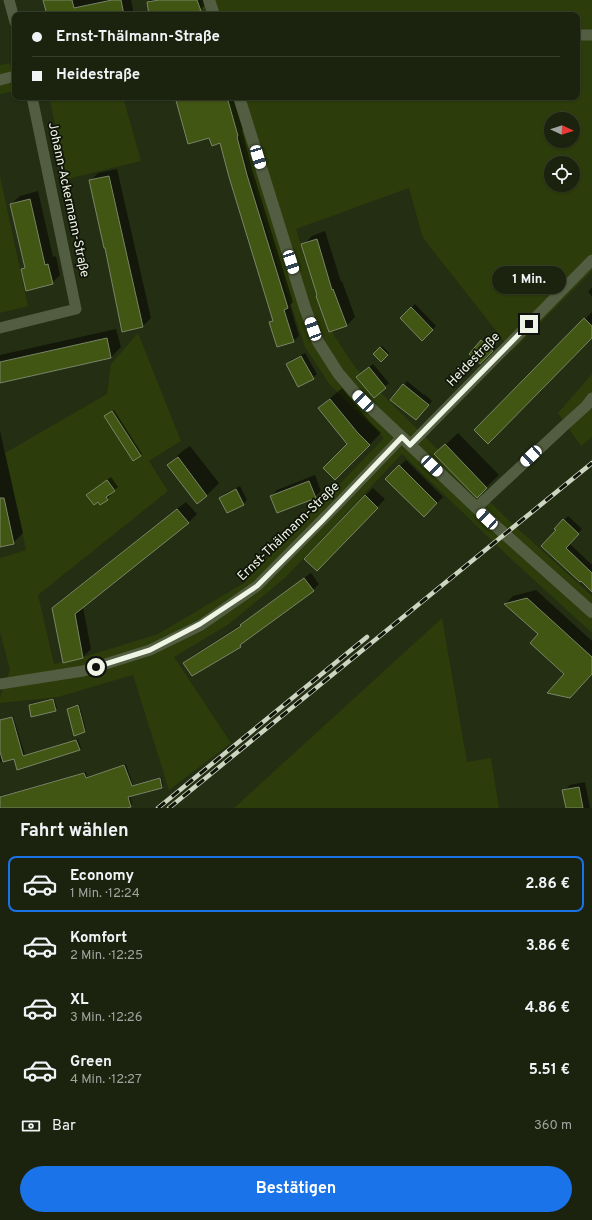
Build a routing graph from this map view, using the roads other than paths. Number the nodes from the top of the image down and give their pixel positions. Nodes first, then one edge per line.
1 (10, 0) edge
2 (209, 0) edge
3 (13, 12) edge
4 (213, 12) edge
5 (580, 35) edge
6 (592, 35) edge
7 (12, 77) edge
8 (0, 80) edge
9 (33, 100) edge
10 (240, 100) edge
11 (592, 260) edge
12 (0, 328) edge
13 (592, 398) edge
14 (406, 441) junction
15 (476, 508) junction
16 (592, 612) edge
17 (0, 684) edge

1 - 3 street
2 - 4 main road
5 - 6 street
7 - 8 street
9 - 12 street, Johann-Ackermann-Straße
10 - 14 main road
11 - 14 street, Heidestraße
13 - 15 street
14 - 15 main road
14 - 17 street, Ernst-Thälmann-Straße
15 - 16 main road

